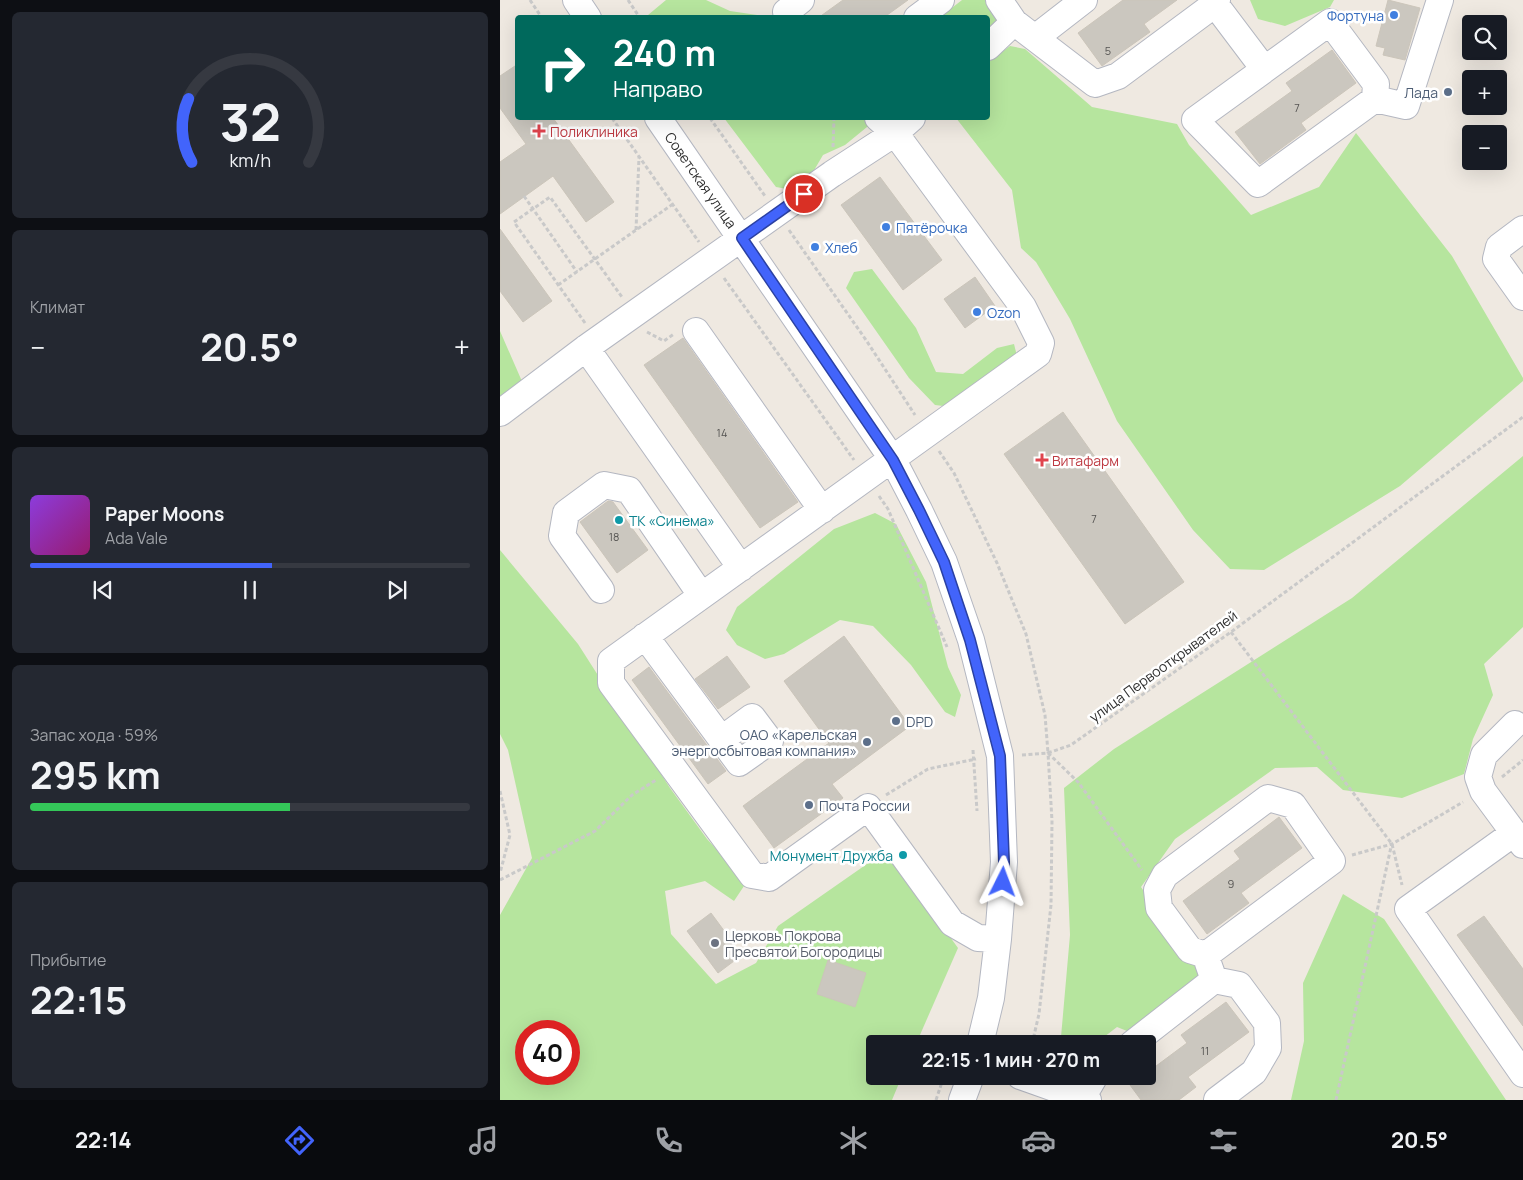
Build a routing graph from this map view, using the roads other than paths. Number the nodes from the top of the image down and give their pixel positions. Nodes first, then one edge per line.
1 (576, 0) edge
2 (802, 0) edge
3 (941, 0) edge
4 (999, 0) edge
5 (1084, 0) edge
6 (1440, 0) edge
7 (1216, 2) edge
8 (586, 15) edge
9 (788, 15) edge
10 (921, 15) edge
11 (1014, 22) junction
12 (1035, 38) junction
13 (990, 45) edge
14 (1264, 69) junction
15 (1375, 99) junction
16 (659, 120) edge
17 (895, 123) edge
18 (1523, 229) edge
19 (742, 238) junction
20 (1523, 297) edge
21 (696, 331) road end
22 (591, 344) junction
23 (500, 413) edge
24 (893, 460) junction
25 (822, 510) junction
26 (741, 568) junction
27 (601, 590) dead end
28 (701, 595) junction
29 (645, 636) junction
30 (1515, 724) dead end
31 (722, 740) dead end
32 (1519, 839) edge
33 (998, 939) junction
34 (1206, 955) junction
35 (1214, 980) junction
36 (971, 1035) edge
37 (1144, 1035) edge
38 (1523, 1074) edge
39 (968, 1085) edge
40 (1061, 1085) edge
41 (1088, 1091) edge
42 (962, 1100) edge
43 (1217, 1100) edge

1 - 8 street
2 - 9 street
3 - 10 street
4 - 11 street
5 - 12 street
6 - 15 street
7 - 12 street
7 - 14 street
11 - 12 street
11 - 13 street
14 - 15 street
14 - 15 street
16 - 19 street, Советская улица
17 - 19 street
17 - 24 street
18 - 20 street
19 - 22 street
19 - 24 street, Советская улица
21 - 25 street
22 - 23 street
22 - 26 street
24 - 25 street
24 - 33 street, Советская улица
25 - 26 street
26 - 28 street
27 - 28 street
28 - 29 street
29 - 31 street
29 - 33 street
30 - 32 street
32 - 38 street
33 - 36 street, Советская улица
34 - 34 street
34 - 35 street
35 - 37 street
35 - 43 street
39 - 42 street
40 - 41 street

